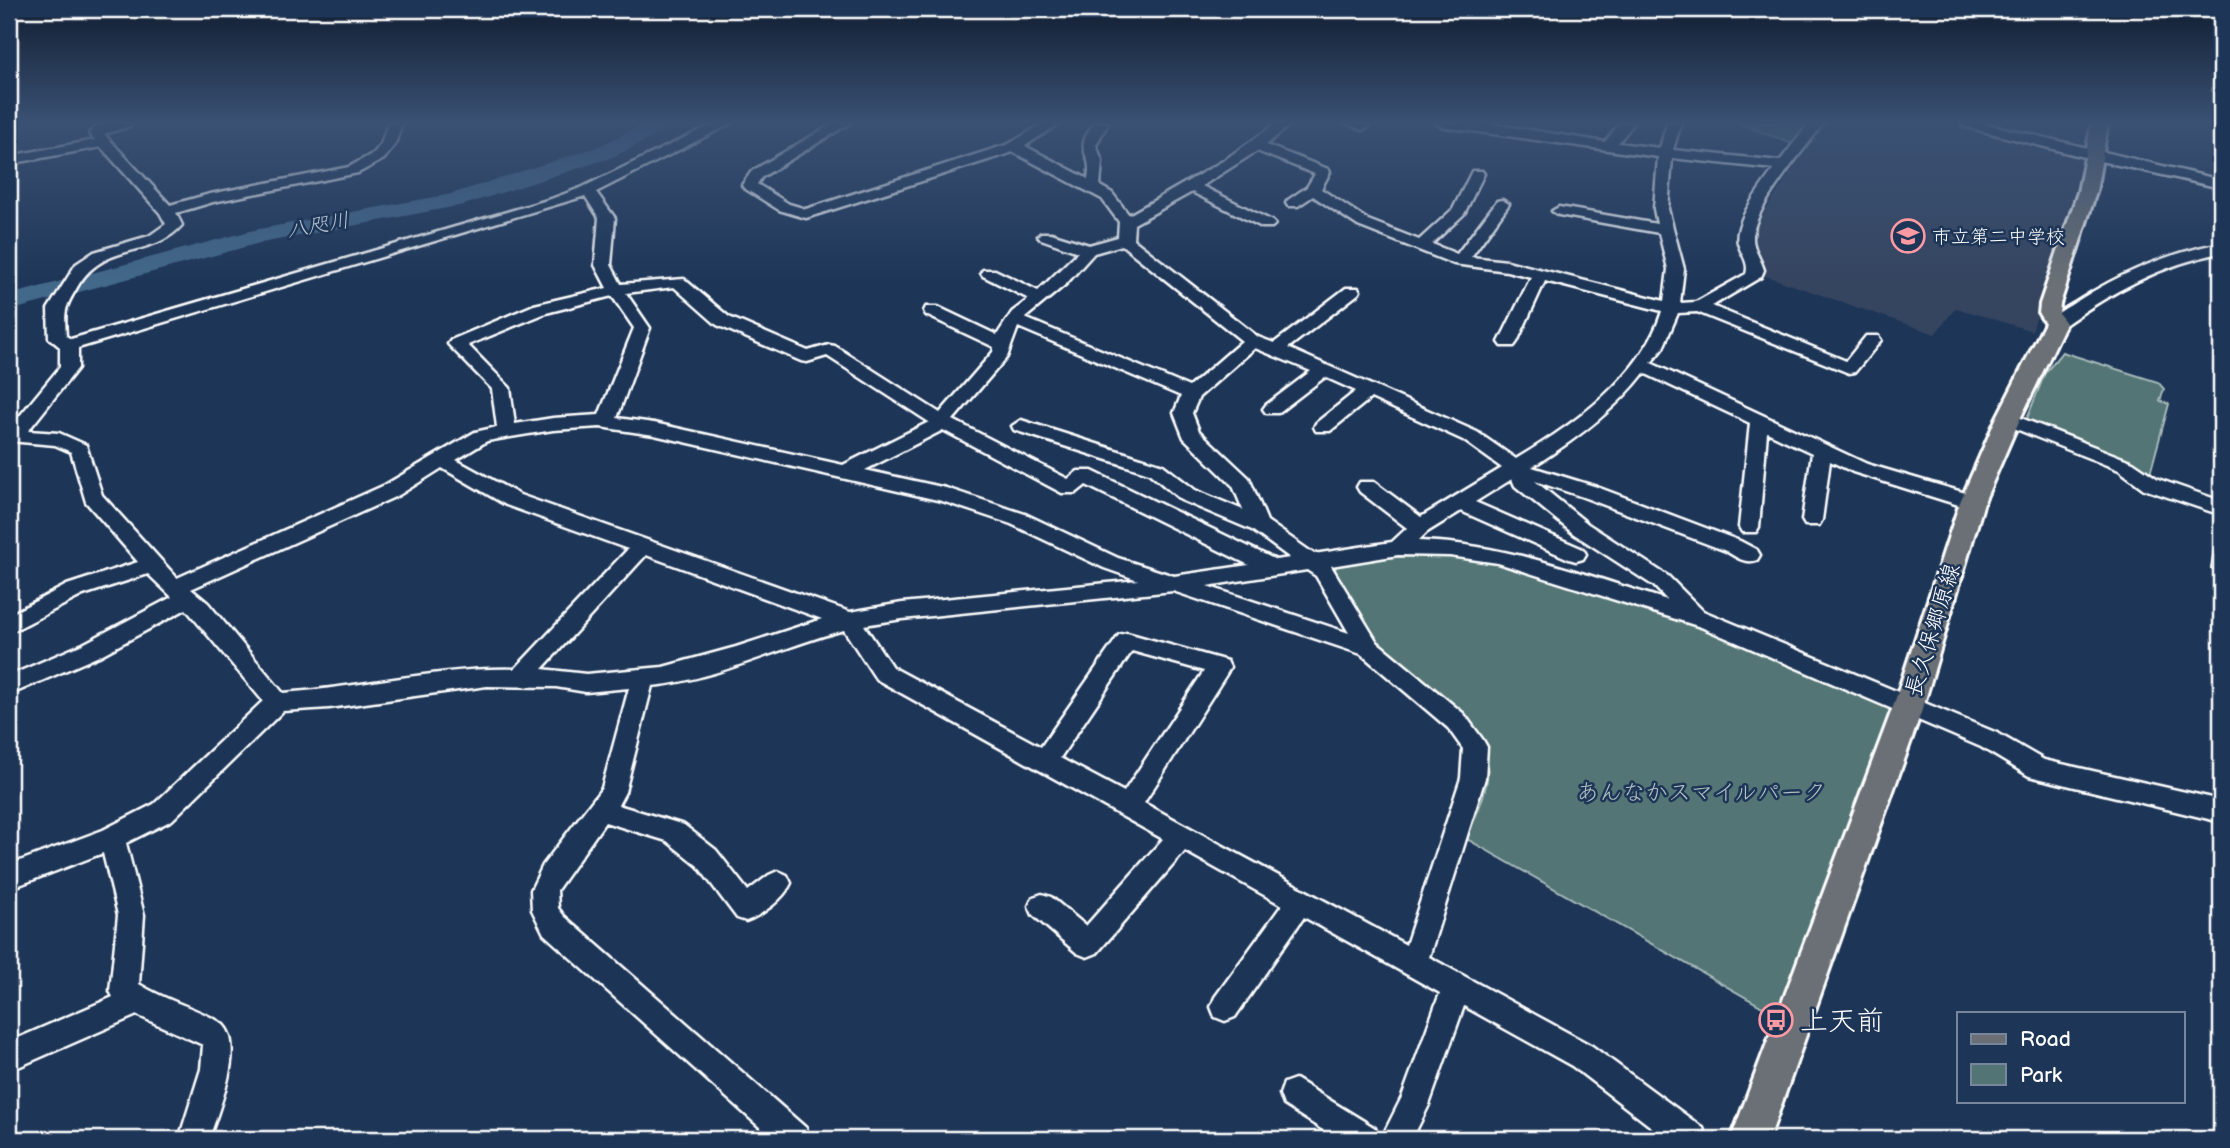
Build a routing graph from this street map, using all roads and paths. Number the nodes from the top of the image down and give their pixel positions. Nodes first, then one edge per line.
1 (136, 177) edge
2 (319, 177) edge
3 (615, 177) edge
4 (755, 177) edge
5 (924, 177) edge
6 (1072, 177) edge
7 (1095, 177) edge
8 (1209, 177) edge
9 (1320, 177) edge
10 (1476, 177) edge
11 (1663, 177) edge
12 (1776, 177) edge
13 (2091, 177) edge
14 (2188, 177) edge
15 (2221, 184) edge
16 (1093, 187) junction
17 (1193, 187) junction
18 (588, 190) junction
19 (1313, 190) junction
20 (1293, 203) dead end
21 (1502, 204) dead end
22 (167, 211) junction
23 (1559, 211) dead end
24 (1127, 222) junction
25 (1267, 224) dead end
26 (1668, 230) junction
27 (1046, 236) dead end
28 (1125, 240) junction
29 (1421, 246) junction
30 (2221, 248) edge
31 (1088, 250) junction
32 (1460, 261) junction
33 (989, 273) dead end
34 (1541, 275) junction
35 (615, 290) junction
36 (1352, 291) dead end
37 (1040, 298) junction
38 (1699, 307) junction
39 (1671, 308) junction
40 (932, 311) dead end
41 (1015, 320) junction
42 (2056, 323) junction
43 (1872, 340) dead end
44 (1252, 341) junction
45 (1508, 342) dead end
46 (69, 345) junction
47 (1003, 345) junction
48 (1276, 349) junction
49 (1641, 365) junction
50 (1323, 370) junction
51 (1369, 390) junction
52 (1191, 394) junction
53 (1272, 409) dead end
54 (2008, 419) junction
55 (606, 422) junction
56 (942, 422) junction
57 (1759, 422) junction
58 (1021, 426) dead end
59 (1323, 427) dead end
60 (508, 432) junction
61 (12, 435) edge
62 (1822, 451) junction
63 (444, 461) junction
64 (1517, 469) junction
65 (844, 473) junction
66 (1367, 486) dead end
67 (1972, 502) junction
68 (1461, 503) junction
69 (2221, 508) edge
70 (1812, 520) dead end
71 (1259, 525) junction
72 (1420, 527) junction
73 (1749, 527) dead end
74 (642, 546) junction
75 (1398, 548) junction
76 (1576, 554) dead end
77 (1750, 555) dead end
78 (1311, 561) junction
79 (153, 565) junction
80 (1274, 568) junction
81 (1181, 583) junction
82 (182, 592) junction
83 (1698, 617) junction
84 (849, 620) junction
85 (9, 625) edge
86 (1369, 648) junction
87 (520, 677) junction
88 (643, 678) junction
89 (9, 686) edge
90 (277, 702) junction
91 (1908, 707) junction
92 (1045, 760) junction
93 (1129, 805) junction
94 (601, 810) junction
95 (2221, 811) edge
96 (1183, 835) junction
97 (112, 838) junction
98 (9, 877) edge
99 (778, 883) dead end
100 (1301, 900) junction
101 (1042, 906) dead end
102 (1414, 962) junction
103 (1457, 986) junction
104 (138, 1000) junction
105 (1225, 1007) dead end
106 (9, 1056) edge
107 (1296, 1094) dead end
108 (194, 1139) edge
109 (794, 1139) edge
110 (1364, 1139) edge
111 (1396, 1139) edge
112 (1692, 1139) edge
113 (1749, 1139) edge

1 - 22 street
2 - 22 street
3 - 18 street
4 - 5 street
6 - 16 street
7 - 16 street
8 - 17 street
9 - 19 street
10 - 29 street
11 - 26 street
12 - 38 street
13 - 42 main road, 長久保郷原線
14 - 15 street
16 - 24 street
17 - 24 street
17 - 25 street
18 - 35 street
18 - 46 street
19 - 20 street
19 - 29 street
21 - 32 street
22 - 46 street
23 - 26 street
24 - 28 street
26 - 39 street
27 - 31 street
28 - 31 street
28 - 44 street
29 - 32 street
30 - 42 street
31 - 37 street
32 - 34 street
33 - 37 street
34 - 39 street
34 - 45 street
35 - 55 street
35 - 56 street
35 - 60 street
36 - 48 street
37 - 41 street
38 - 39 street
38 - 43 street
39 - 49 street
40 - 47 street
41 - 47 street
41 - 52 street
42 - 54 main road, 長久保郷原線
44 - 48 street
44 - 52 street
46 - 61 street
47 - 56 street
48 - 50 street
49 - 57 street
49 - 64 street
50 - 51 street
50 - 53 street
51 - 59 street
51 - 64 street
52 - 71 street
54 - 67 main road, 長久保郷原線
54 - 69 street
55 - 60 street
55 - 65 street
56 - 65 street
56 - 80 street
57 - 62 street
57 - 73 street
58 - 71 street
60 - 63 street
61 - 79 street
62 - 67 street
62 - 70 street
63 - 74 street
63 - 82 street
64 - 68 street
64 - 77 street
64 - 83 street
65 - 81 street
66 - 72 street
67 - 91 main road, 長久保郷原線
68 - 72 street
68 - 76 street
71 - 78 street
72 - 75 street
74 - 84 street
74 - 87 street
75 - 78 street
75 - 83 street
78 - 80 street
78 - 86 street
79 - 82 street
79 - 85 street
80 - 81 street
81 - 84 street
81 - 86 street
82 - 89 street
82 - 90 street
83 - 91 street
84 - 88 street
84 - 92 street
86 - 102 street
87 - 88 street
87 - 90 street
88 - 94 street
90 - 97 street
91 - 95 street
91 - 113 main road, 長久保郷原線
92 - 93 street
92 - 93 street
93 - 96 street
94 - 99 street
94 - 109 street
96 - 100 street
96 - 101 street
97 - 98 street
97 - 104 street
100 - 102 street
100 - 105 street
102 - 103 street
103 - 111 street
103 - 112 street
104 - 106 street
104 - 108 street
107 - 110 street

